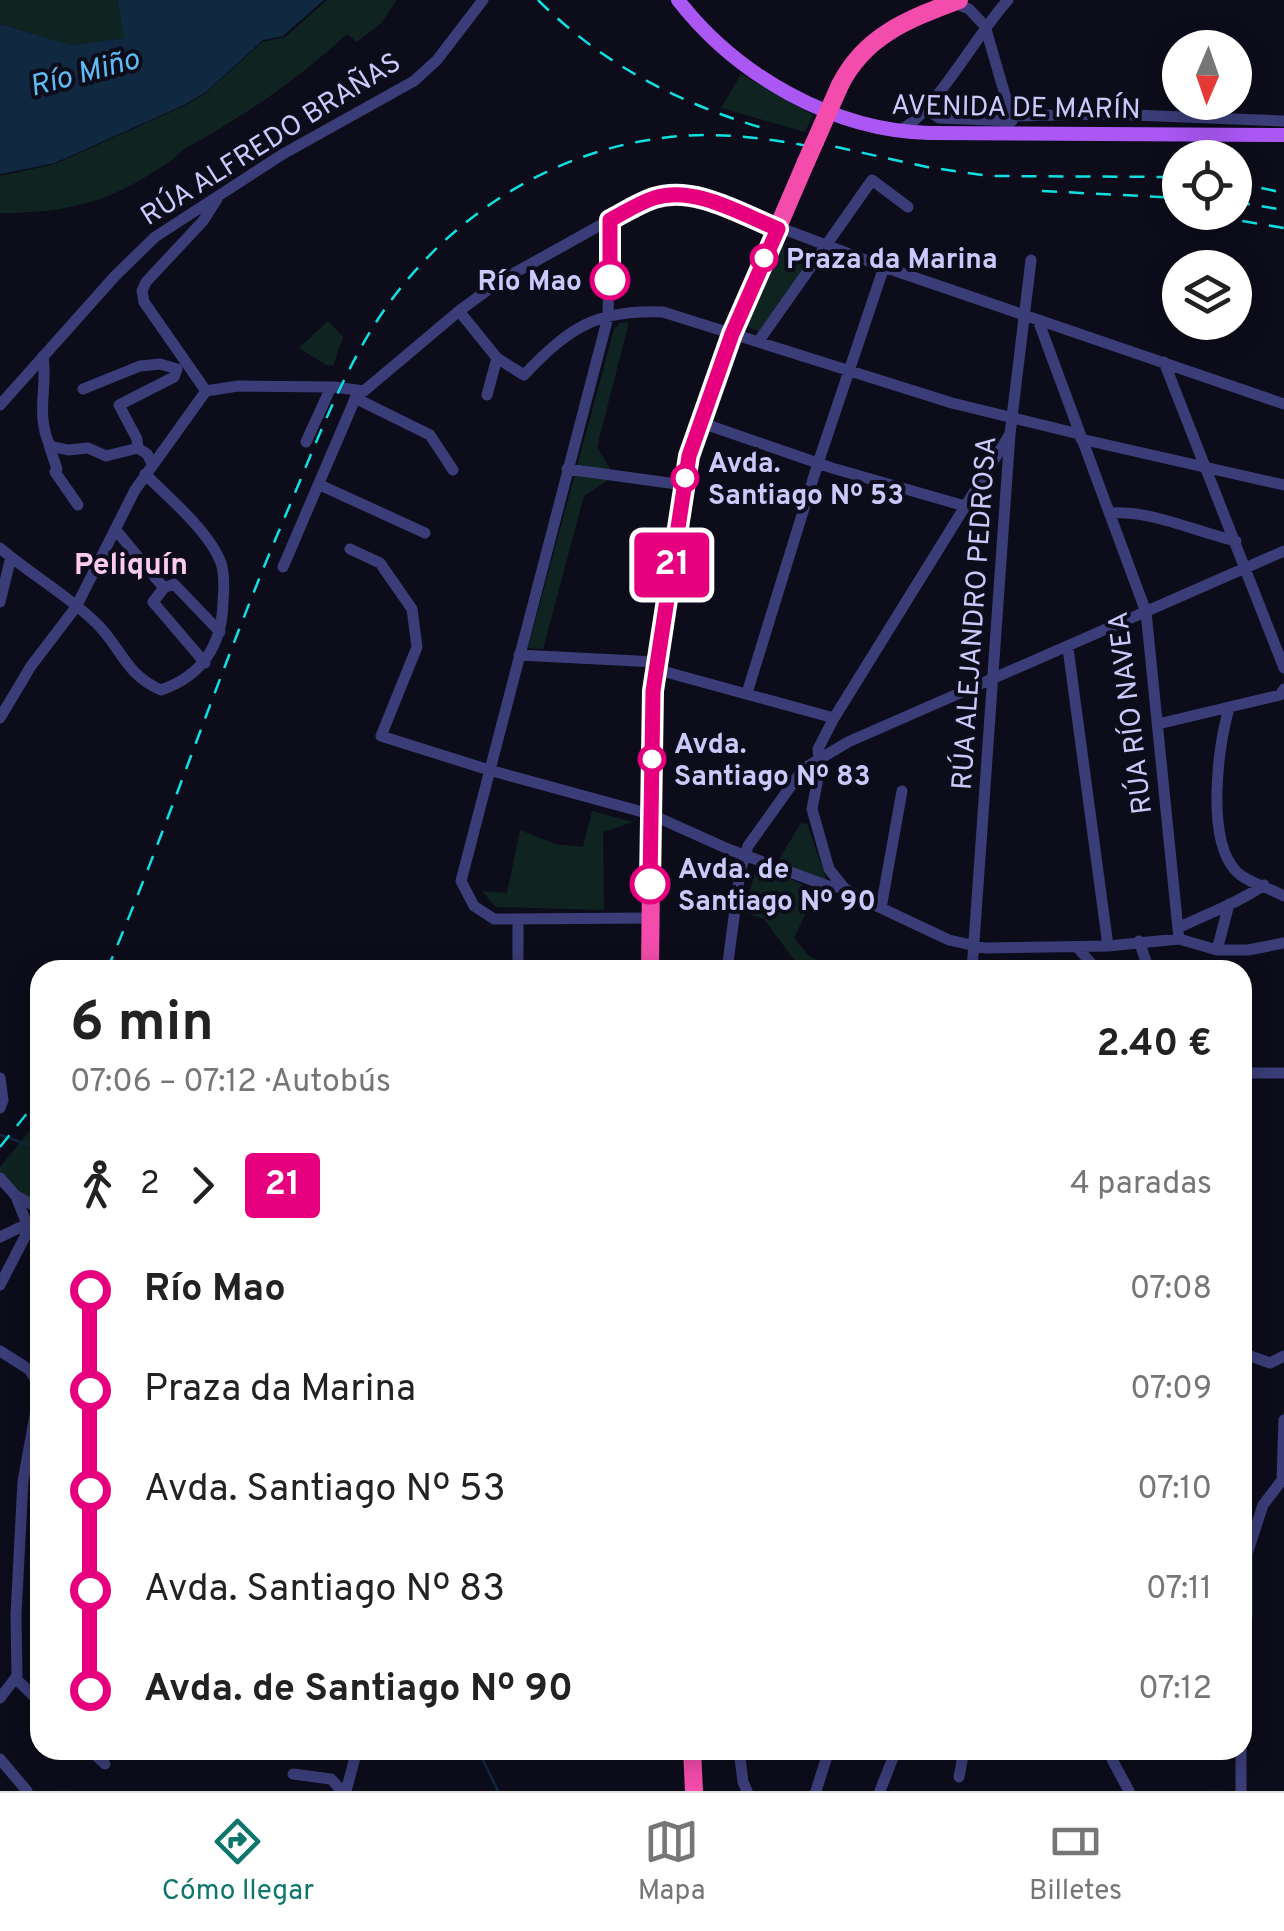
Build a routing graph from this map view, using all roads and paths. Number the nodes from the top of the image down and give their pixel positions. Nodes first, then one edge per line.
1 (483, 0) edge
2 (678, 0) edge
3 (1008, 0) edge
4 (956, 1) edge
5 (985, 26) junction
6 (926, 109) junction
7 (1162, 119) edge
8 (1252, 119) edge
9 (1213, 120) edge
10 (1284, 120) edge
11 (1012, 123) junction
12 (899, 131) junction
13 (1214, 134) junction
14 (1284, 134) edge
15 (219, 195) junction
16 (908, 208) dead end
17 (610, 220) junction
18 (778, 229) junction
19 (825, 246) junction
20 (1031, 260) dead end
21 (884, 267) junction
22 (458, 311) junction
23 (608, 317) junction
24 (1032, 318) junction
25 (732, 334) junction
26 (758, 342) junction
27 (43, 356) junction
28 (497, 358) junction
29 (1164, 362) junction
30 (183, 368) junction
31 (851, 372) junction
32 (336, 388) junction
33 (83, 389) dead end
34 (206, 391) junction
35 (356, 395) junction
36 (486, 395) dead end
37 (1284, 404) edge
38 (0, 405) edge
39 (1012, 419) junction
40 (699, 422) junction
41 (1080, 436) junction
42 (306, 442) dead end
43 (49, 445) junction
44 (138, 448) junction
45 (1003, 458) junction
46 (818, 463) junction
47 (148, 468) junction
48 (1207, 468) junction
49 (567, 469) junction
50 (453, 470) dead end
51 (320, 485) junction
52 (684, 485) junction
53 (1284, 485) edge
54 (78, 504) dead end
55 (965, 506) junction
56 (1110, 513) junction
57 (115, 529) junction
58 (425, 533) dead end
59 (1236, 542) junction
60 (0, 548) edge
61 (350, 549) dead end
62 (1284, 550) edge
63 (11, 558) junction
64 (284, 567) dead end
65 (1246, 568) junction
66 (164, 588) junction
67 (0, 602) edge
68 (76, 606) junction
69 (1146, 612) junction
70 (220, 632) junction
71 (1068, 648) junction
72 (519, 656) junction
73 (204, 663) junction
74 (656, 665) junction
75 (1284, 668) edge
76 (994, 679) junction
77 (1284, 690) edge
78 (747, 693) junction
79 (1229, 708) junction
80 (0, 718) edge
81 (834, 718) junction
82 (1158, 724) junction
83 (819, 763) junction
84 (488, 770) junction
85 (902, 791) dead end
86 (650, 814) junction
87 (744, 855) junction
88 (1264, 885) junction
89 (844, 888) junction
90 (1284, 896) edge
91 (1229, 904) junction
92 (881, 908) junction
93 (650, 918) junction
94 (518, 920) junction
95 (1178, 934) junction
96 (1139, 941) junction
97 (1284, 943) edge
98 (1108, 946) junction
99 (974, 947) junction
100 (1077, 947) junction
101 (1218, 950) junction
102 (518, 960) edge
103 (650, 960) edge
104 (728, 960) edge
105 (973, 960) edge
106 (1088, 960) edge
107 (1146, 960) edge
108 (1284, 1072) edge
109 (1252, 1074) edge
110 (0, 1078) edge
111 (0, 1108) edge
112 (0, 1178) edge
113 (30, 1215) edge
114 (30, 1219) edge
115 (30, 1222) edge
116 (0, 1237) edge
117 (0, 1285) edge
118 (0, 1350) edge
119 (1284, 1356) edge
120 (1252, 1357) edge
121 (30, 1370) edge
122 (1284, 1420) edge
123 (30, 1443) edge
124 (1252, 1537) edge
125 (15, 1678) junction
126 (30, 1692) edge
127 (0, 1698) edge
128 (0, 1759) edge
129 (101, 1760) edge
130 (354, 1760) edge
131 (689, 1760) edge
132 (692, 1760) edge
133 (740, 1760) edge
134 (825, 1760) edge
135 (892, 1760) edge
136 (962, 1760) edge
137 (1113, 1760) edge
138 (1241, 1760) edge
139 (105, 1764) dead end
140 (293, 1774) dead end
141 (959, 1777) dead end
142 (27, 1791) edge
143 (344, 1791) edge
144 (690, 1791) edge
145 (709, 1791) edge
146 (747, 1791) edge
147 (816, 1791) edge
148 (880, 1791) edge
149 (1130, 1791) edge
150 (1241, 1791) edge

1 - 15 street, RÚA ALFREDO BRAÑAS
2 - 12 main road, AVENIDA DE MARÍN
3 - 5 street
4 - 5 street
4 - 18 highway, bridge
5 - 6 street
5 - 11 street
6 - 11 street, AVENIDA DE MARÍN
6 - 12 street
7 - 11 street, AVENIDA DE MARÍN
8 - 10 street, AVENIDA DE MARÍN
9 - 13 street
11 - 12 main road, AVENIDA DE MARÍN
11 - 13 main road, AVENIDA DE MARÍN
13 - 14 main road, AVENIDA DE MARÍN
15 - 27 street, RÚA ALFREDO BRAÑAS
15 - 30 street
16 - 19 street
17 - 18 street
17 - 22 street
17 - 23 street
18 - 19 street
18 - 25 highway
19 - 21 street
19 - 26 street
20 - 24 street, RÚA ALEJANDRO PEDROSA
21 - 24 street
21 - 31 street
22 - 28 street
22 - 35 street
23 - 25 street
23 - 28 street
23 - 49 street
24 - 29 street
24 - 39 street, RÚA ALEJANDRO PEDROSA
24 - 41 street, RÚA RÍO NAVEA
25 - 26 street
25 - 40 highway
26 - 31 street
27 - 38 street, RÚA ALFREDO BRAÑAS
27 - 43 street
28 - 36 street
29 - 37 street
29 - 48 street
30 - 33 street
30 - 34 street
30 - 44 street
31 - 39 street
31 - 46 street
32 - 34 street
32 - 35 street
32 - 42 street
34 - 47 street
35 - 50 street
35 - 51 street
39 - 41 street
39 - 45 street, RÚA ALEJANDRO PEDROSA
40 - 46 street
40 - 52 highway
41 - 48 street
41 - 56 street, RÚA RÍO NAVEA
43 - 44 street
43 - 54 street
44 - 47 street
45 - 55 street
45 - 76 street, RÚA ALEJANDRO PEDROSA
46 - 55 street
46 - 78 street
47 - 57 street
47 - 70 street
48 - 53 street
48 - 59 street
49 - 52 street
49 - 72 street
51 - 58 street
51 - 64 street
52 - 74 highway
55 - 81 street
56 - 59 street
56 - 69 street, RÚA RÍO NAVEA
57 - 66 street
57 - 68 street
59 - 65 street
60 - 63 street
61 - 84 street
62 - 65 street
63 - 67 street
63 - 68 street
65 - 69 street
65 - 75 street
66 - 70 street
66 - 73 street
68 - 73 street
68 - 80 street
69 - 71 street
69 - 82 street, RÚA RÍO NAVEA
70 - 73 street
71 - 76 street
71 - 98 street
72 - 74 street
72 - 84 street
74 - 78 street
74 - 86 highway
76 - 83 street
76 - 99 street, RÚA ALEJANDRO PEDROSA
77 - 79 street
78 - 81 street
79 - 82 street
79 - 88 street
81 - 83 street
82 - 95 street, RÚA RÍO NAVEA
83 - 87 street
83 - 89 street
84 - 86 street
84 - 94 street
85 - 92 street
86 - 87 street
86 - 93 highway
87 - 89 street
87 - 104 street
88 - 90 street
88 - 91 street
89 - 92 street
91 - 95 street
91 - 101 street
92 - 99 street
93 - 94 street
93 - 103 highway
94 - 102 street
95 - 96 street
95 - 101 street
96 - 98 street
96 - 107 street
97 - 101 street
98 - 100 street
99 - 100 street
99 - 105 street, RÚA ALEJANDRO PEDROSA
100 - 106 street
108 - 109 street
110 - 111 street
112 - 113 street
114 - 116 street
115 - 117 street
118 - 121 street
119 - 120 street
122 - 124 street
123 - 125 street
125 - 126 street
125 - 127 street
128 - 142 street
129 - 139 street
130 - 143 street
131 - 144 highway
132 - 145 highway
133 - 146 street
134 - 147 street
135 - 148 street
136 - 141 street
137 - 149 street
138 - 150 street
140 - 143 street

